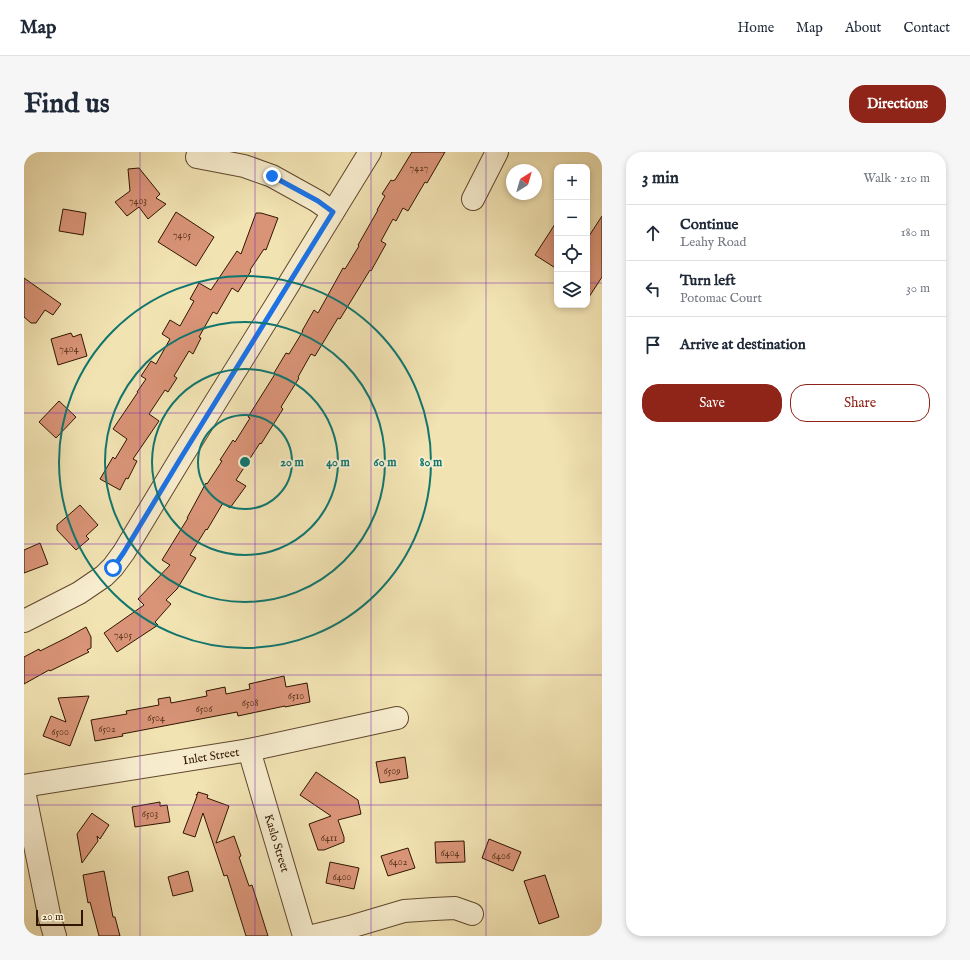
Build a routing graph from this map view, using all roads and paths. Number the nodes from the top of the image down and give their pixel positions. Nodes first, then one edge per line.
1 (370, 152) edge
2 (497, 152) edge
3 (197, 157) dead end
4 (473, 199) dead end
5 (333, 212) junction
6 (24, 621) edge
7 (397, 718) dead end
8 (249, 750) junction
9 (24, 786) edge
10 (24, 791) edge
11 (472, 914) dead end
12 (55, 936) edge
13 (304, 936) edge
14 (313, 936) edge

1 - 5 street
2 - 4 street
3 - 5 street
5 - 6 street
7 - 8 street, Inlet Street
8 - 9 street, Inlet Street
8 - 13 street, Kaslo Street
10 - 12 street
11 - 14 street

